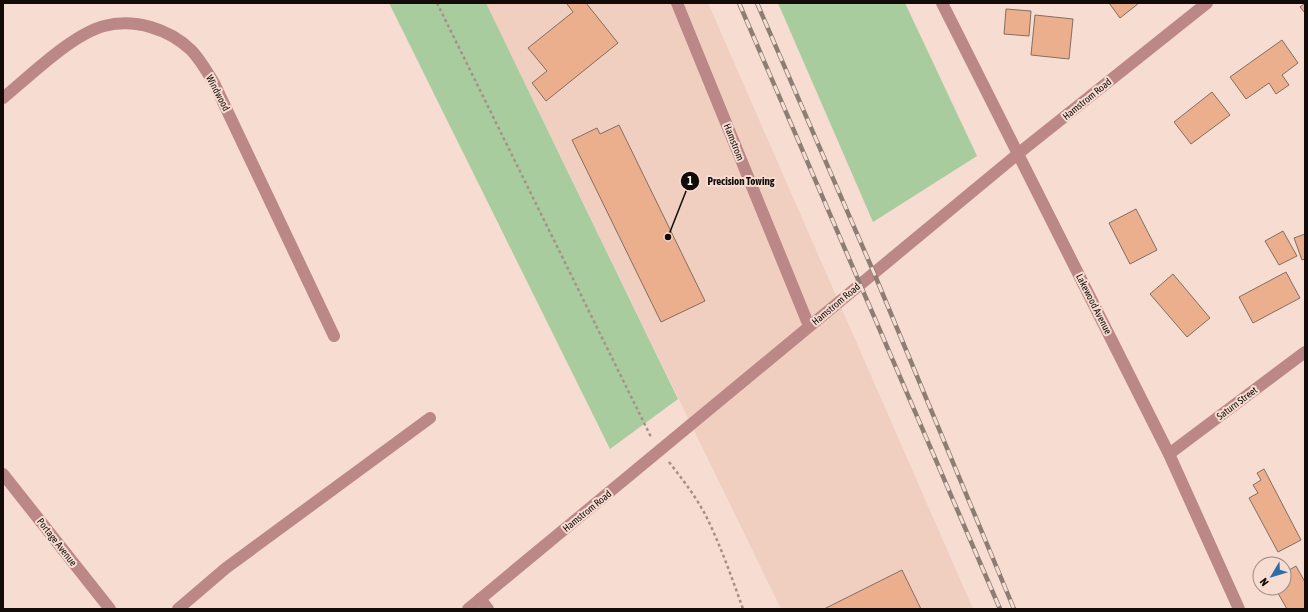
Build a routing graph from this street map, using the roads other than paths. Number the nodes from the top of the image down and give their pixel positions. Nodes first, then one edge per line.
1 (677, 3) edge
2 (942, 3) edge
3 (1207, 3) edge
4 (3, 98) edge
5 (1019, 154) junction
6 (809, 326) junction
7 (334, 336) dead end
8 (1305, 352) edge
9 (430, 418) dead end
10 (1169, 454) junction
11 (3, 474) edge
12 (480, 599) junction
13 (110, 609) edge
14 (178, 609) edge
15 (468, 609) edge
16 (488, 609) edge
17 (1239, 609) edge

1 - 6 street, Hamstrom
2 - 5 street, Lakewood Avenue
3 - 5 street, Hamstrom Road
4 - 7 street, Windwood
5 - 6 street, Hamstrom Road
5 - 10 street, Lakewood Avenue
6 - 12 street, Hamstrom Road
8 - 10 street, Saturn Street
9 - 14 street
10 - 17 street, Lakewood Avenue
11 - 13 street, Portage Avenue
12 - 15 street, Hamstrom Road
12 - 16 street

